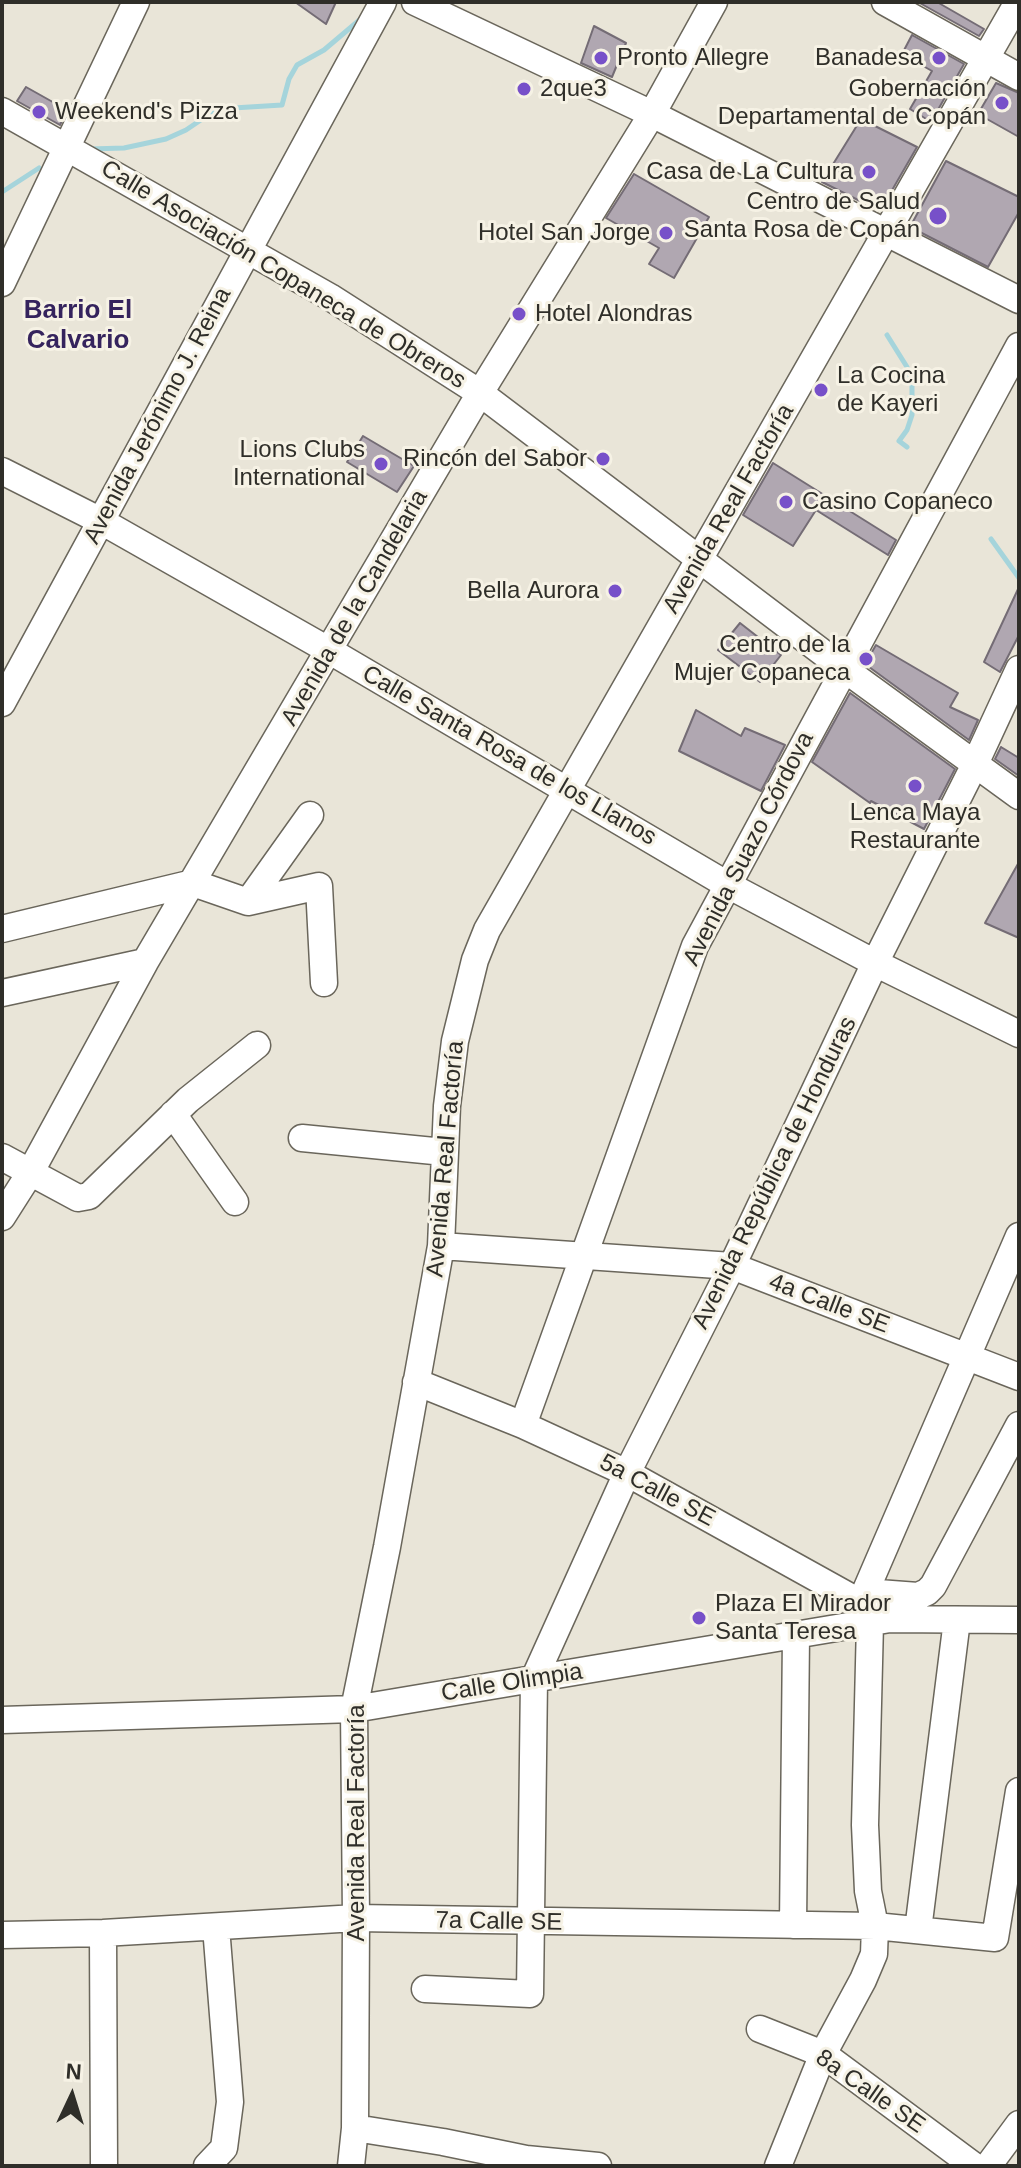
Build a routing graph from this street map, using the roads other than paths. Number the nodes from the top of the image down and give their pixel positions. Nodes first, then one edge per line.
1 (136, 2) edge
2 (383, 2) edge
3 (415, 2) edge
4 (714, 2) edge
5 (885, 2) edge
6 (1018, 2) edge
7 (986, 58) junction
8 (1019, 77) edge
9 (2, 111) edge
10 (652, 114) junction
11 (69, 147) junction
12 (886, 234) junction
13 (247, 252) junction
14 (2, 283) edge
15 (1019, 300) edge
16 (1019, 346) edge
17 (480, 393) junction
18 (2, 471) edge
19 (101, 521) junction
20 (699, 560) junction
21 (330, 651) junction
22 (843, 668) junction
23 (1019, 669) edge
24 (2, 703) edge
25 (975, 764) junction
26 (569, 790) junction
27 (1019, 796) edge
28 (310, 815) dead end
29 (285, 850) junction
30 (193, 883) junction
31 (726, 884) junction
32 (319, 886) junction
33 (248, 902) junction
34 (2, 929) edge
35 (145, 962) junction
36 (875, 963) junction
37 (324, 983) dead end
38 (2, 993) edge
39 (1019, 1034) edge
40 (257, 1045) dead end
41 (173, 1114) junction
42 (302, 1138) dead end
43 (444, 1152) junction
44 (2, 1157) edge
45 (30, 1173) junction
46 (235, 1202) dead end
47 (2, 1217) edge
48 (1019, 1236) edge
49 (441, 1246) junction
50 (581, 1256) junction
51 (732, 1266) junction
52 (968, 1358) junction
53 (1019, 1377) edge
54 (416, 1382) junction
55 (523, 1425) junction
56 (1019, 1425) edge
57 (627, 1473) junction
58 (871, 1609) junction
59 (957, 1620) junction
60 (1019, 1620) edge
61 (796, 1635) junction
62 (534, 1679) junction
63 (354, 1709) junction
64 (2, 1720) edge
65 (1019, 1791) edge
66 (356, 1918) junction
67 (532, 1923) junction
68 (793, 1925) junction
69 (875, 1926) junction
70 (216, 1927) junction
71 (918, 1930) junction
72 (103, 1933) junction
73 (2, 1935) edge
74 (425, 1989) dead end
75 (760, 2029) dead end
76 (823, 2054) junction
77 (1019, 2124) edge
78 (355, 2128) junction
79 (104, 2166) edge
80 (207, 2166) edge
81 (351, 2166) edge
82 (598, 2166) edge
83 (778, 2166) edge
84 (974, 2166) edge
85 (988, 2166) edge

1 - 11 street
2 - 13 street, Avenida Jerónimo J. Reina
3 - 10 street
4 - 10 street, Avenida de la Candelaria
5 - 7 street
6 - 7 street, Avenida Real Factoría
7 - 8 street
7 - 12 street, Avenida Real Factoría
9 - 11 street, Calle Asociación Copaneca de Obreros
10 - 12 street
10 - 17 street, Avenida de la Candelaria
11 - 13 street, Calle Asociación Copaneca de Obreros
11 - 14 street
12 - 15 street
12 - 20 street, Avenida Real Factoría
13 - 17 street, Calle Asociación Copaneca de Obreros
13 - 19 street, Avenida Jerónimo J. Reina
16 - 22 street, Avenida Suazo Córdova
17 - 20 street, Calle Asociación Copaneca de Obreros
17 - 21 street, Avenida de la Candelaria
18 - 19 street, Calle Santa Rosa de los Llanos
19 - 21 street, Calle Santa Rosa de los Llanos
19 - 24 street, Avenida Jerónimo J. Reina
20 - 22 street, Calle Asociación Copaneca de Obreros
20 - 26 street, Avenida Real Factoría
21 - 26 street, Calle Santa Rosa de los Llanos
21 - 30 street, Avenida de la Candelaria
22 - 25 street, Calle Asociación Copaneca de Obreros
22 - 31 street, Avenida Suazo Córdova
23 - 25 street, Avenida República de Honduras
25 - 27 street, Calle Asociación Copaneca de Obreros
25 - 36 street, Avenida República de Honduras
26 - 31 street, Calle Santa Rosa de los Llanos
26 - 43 street, Avenida Real Factoría
28 - 29 street
29 - 32 street
29 - 33 street
30 - 33 street
30 - 34 street
30 - 35 street, Avenida de la Candelaria
31 - 36 street, Calle Santa Rosa de los Llanos
31 - 50 street, Avenida Suazo Córdova
32 - 33 street
32 - 37 street
35 - 38 street
35 - 45 street, Avenida de la Candelaria
36 - 39 street, Calle Santa Rosa de los Llanos
36 - 51 street, Avenida República de Honduras
40 - 41 street
41 - 45 street
41 - 46 street
42 - 43 street
43 - 49 street, Avenida Real Factoría
44 - 45 street
45 - 47 street, Avenida de la Candelaria
48 - 52 street
49 - 50 street, 4a Calle SE
49 - 54 street, Avenida Real Factoría
50 - 51 street, 4a Calle SE
50 - 55 street, Avenida Suazo Córdova
51 - 52 street, 4a Calle SE
51 - 57 street, Avenida República de Honduras
52 - 53 street, 4a Calle SE
52 - 58 street
54 - 55 street, 5a Calle SE
54 - 63 street, Avenida Real Factoría
55 - 57 street, 5a Calle SE
56 - 58 street
57 - 58 street, 5a Calle SE
57 - 62 street, Avenida República de Honduras
58 - 59 street, Calle Olimpia
58 - 61 street, Calle Olimpia
58 - 69 street
59 - 60 street, Calle Olimpia
59 - 71 street
61 - 62 street, Calle Olimpia
61 - 68 street
62 - 63 street, Calle Olimpia
62 - 67 street
63 - 64 street, Calle Olimpia
63 - 66 street, Avenida Real Factoría
65 - 71 street, 7a Calle SE
66 - 67 street, 7a Calle SE
66 - 70 street, 7a Calle SE
66 - 78 street, Avenida Real Factoría
67 - 68 street, 7a Calle SE
67 - 74 street
68 - 69 street, 7a Calle SE
69 - 71 street, 7a Calle SE
69 - 76 street
70 - 72 street, 7a Calle SE
70 - 80 street
72 - 73 street, 7a Calle SE
72 - 79 street
75 - 76 street, 8a Calle SE
76 - 83 street
76 - 84 street, 8a Calle SE
77 - 85 street
78 - 81 street, Avenida Real Factoría
78 - 82 street

